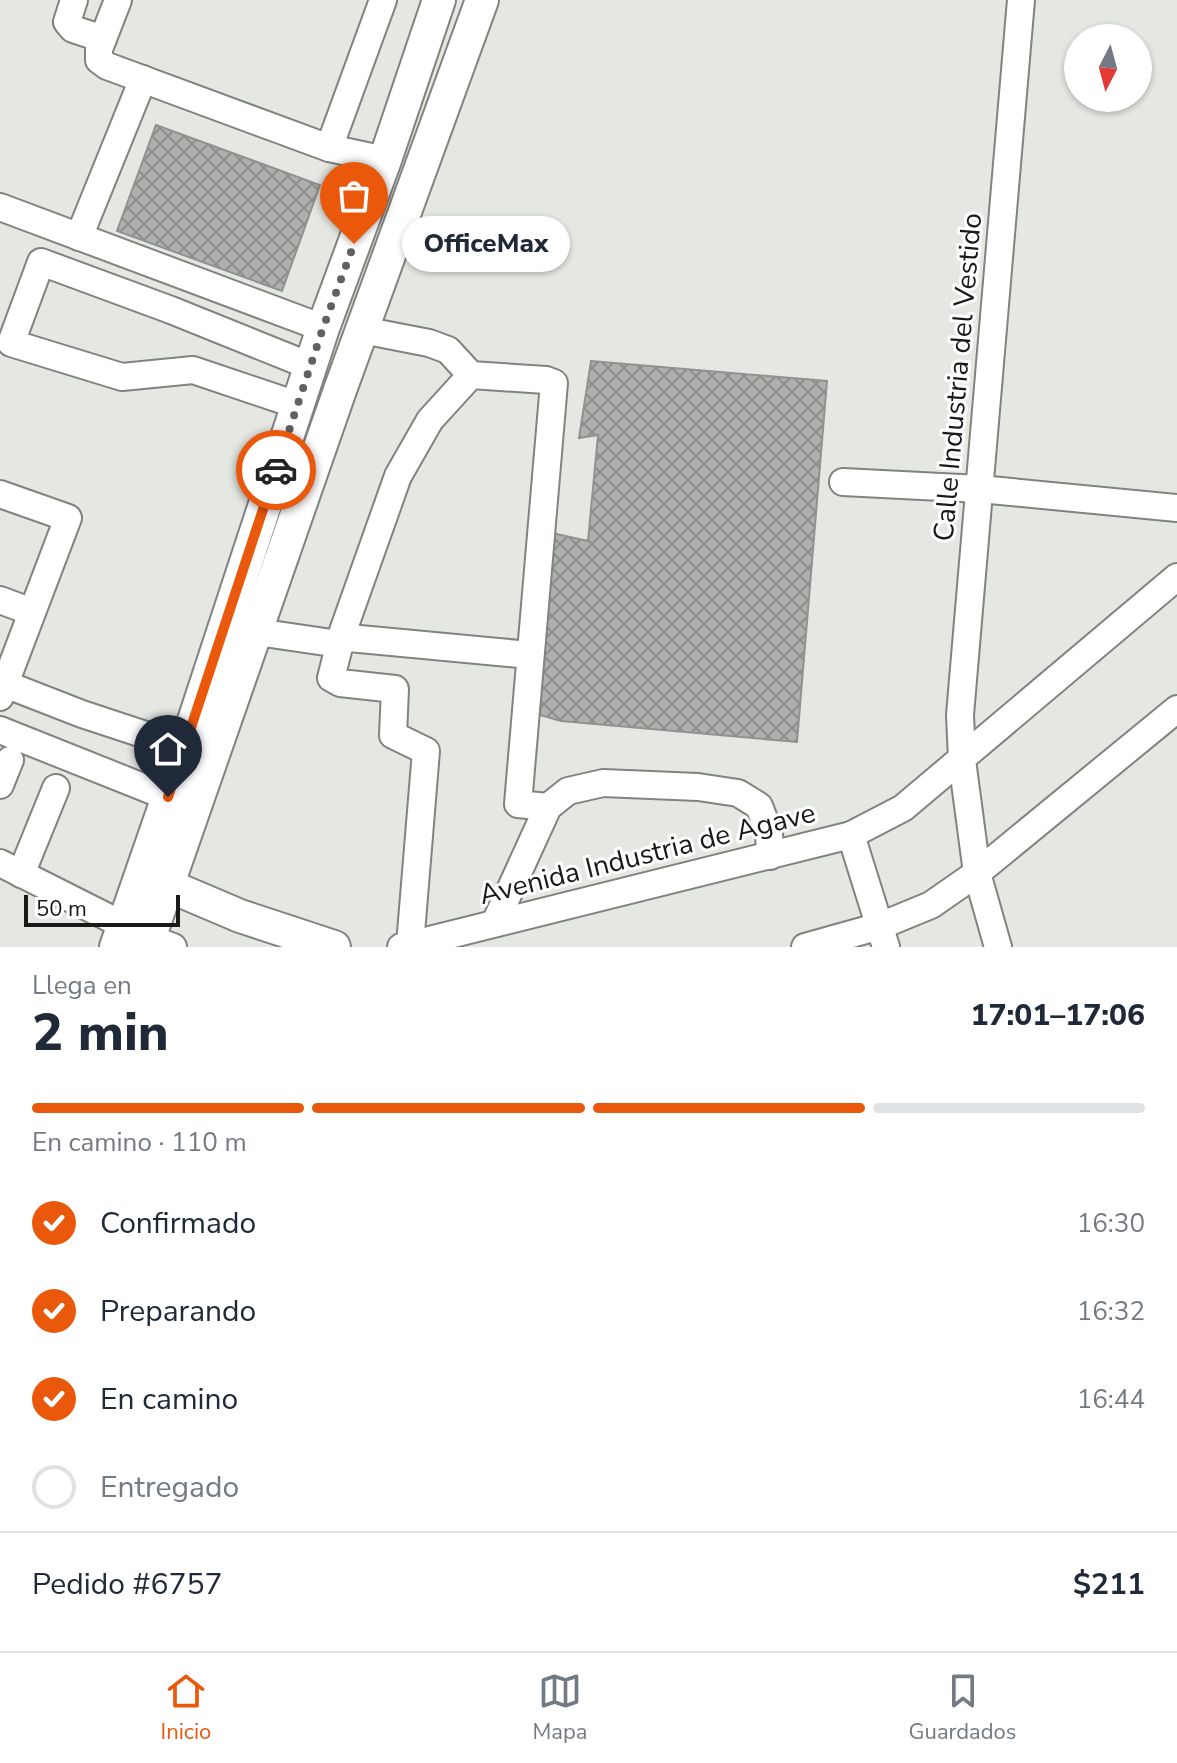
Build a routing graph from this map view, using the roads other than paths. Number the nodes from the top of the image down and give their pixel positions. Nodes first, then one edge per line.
1 (74, 0) edge
2 (118, 0) edge
3 (383, 0) edge
4 (439, 0) edge
5 (482, 0) edge
6 (1021, 0) edge
7 (103, 39) junction
8 (143, 79) junction
9 (329, 148) junction
10 (385, 160) junction
11 (417, 173) junction
12 (0, 207) edge
13 (79, 237) junction
14 (323, 328) junction
15 (362, 330) junction
16 (310, 366) junction
17 (471, 375) junction
18 (297, 405) junction
19 (843, 482) dead end
20 (980, 489) junction
21 (0, 494) edge
22 (1177, 508) edge
23 (1177, 577) edge
24 (0, 600) edge
25 (32, 612) junction
26 (260, 625) junction
27 (344, 638) junction
28 (530, 655) junction
29 (2, 690) edge
30 (1177, 709) edge
31 (0, 730) edge
32 (185, 748) junction
33 (962, 760) junction
34 (56, 788) dead end
35 (168, 797) junction
36 (548, 807) junction
37 (851, 835) junction
38 (770, 856) junction
39 (10, 868) edge
40 (977, 873) junction
41 (167, 885) junction
42 (495, 923) junction
43 (883, 937) edge
44 (142, 941) edge
45 (406, 946) edge
46 (334, 947) edge
47 (805, 947) edge
48 (998, 947) edge

1 - 7 street
2 - 7 street
3 - 9 street
4 - 10 main road
5 - 11 main road
6 - 20 street, Calle Industria del Vestido
7 - 8 street
8 - 9 street
8 - 13 street
9 - 10 street
10 - 11 main road
10 - 14 main road
11 - 15 main road
12 - 13 street
13 - 14 street
14 - 16 main road
15 - 17 street
15 - 26 main road
16 - 18 main road
16 - 18 street
17 - 27 street
17 - 28 street
18 - 32 main road
19 - 20 street
20 - 22 street
20 - 33 street, Calle Industria del Vestido
21 - 25 street
23 - 33 street, Avenida Industria de Agave
24 - 25 street
25 - 29 street
26 - 27 street
26 - 41 main road
27 - 28 street
27 - 45 street
28 - 36 street
29 - 32 street
30 - 40 street
31 - 35 street
32 - 35 main road
33 - 37 street, Avenida Industria de Agave
33 - 40 street, Calle Industria del Vestido
34 - 39 street
35 - 44 main road
36 - 38 street
36 - 42 street
37 - 38 street, Avenida Industria de Agave
37 - 43 street
38 - 42 street, Avenida Industria de Agave
39 - 44 street
40 - 43 street
40 - 48 street, Calle Industria del Vestido
41 - 44 main road
41 - 46 main road
42 - 45 street, Avenida Industria de Agave
43 - 47 street

